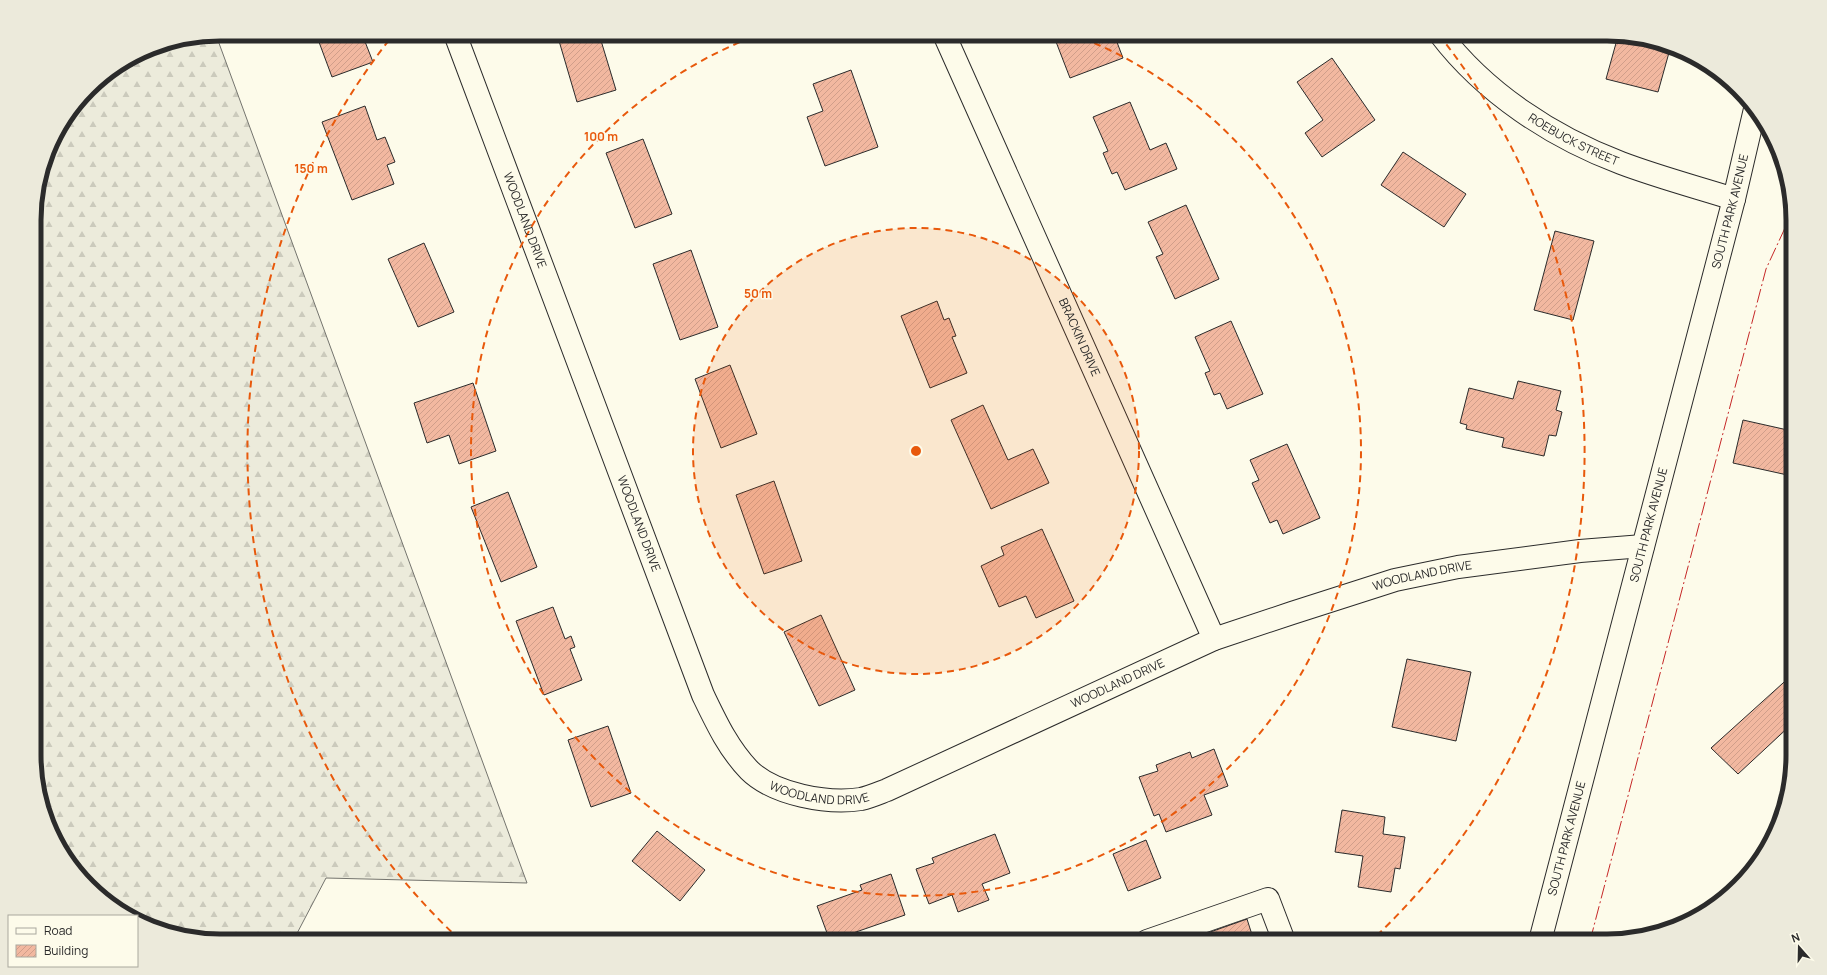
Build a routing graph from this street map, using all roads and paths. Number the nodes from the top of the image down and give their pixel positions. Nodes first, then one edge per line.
1 (458, 41) edge
2 (947, 41) edge
3 (1446, 41) edge
4 (1753, 116) edge
5 (1734, 199) junction
6 (1643, 546) junction
7 (1214, 639) junction
8 (1167, 934) edge
9 (1281, 934) edge
10 (1542, 934) edge

1 - 7 street, WOODLAND DRIVE
2 - 7 street, BRACKIN DRIVE
3 - 5 street, ROEBUCK STREET
4 - 5 street, SOUTH PARK AVENUE
5 - 6 street, SOUTH PARK AVENUE
6 - 7 street, WOODLAND DRIVE
6 - 10 street, SOUTH PARK AVENUE
8 - 9 street

